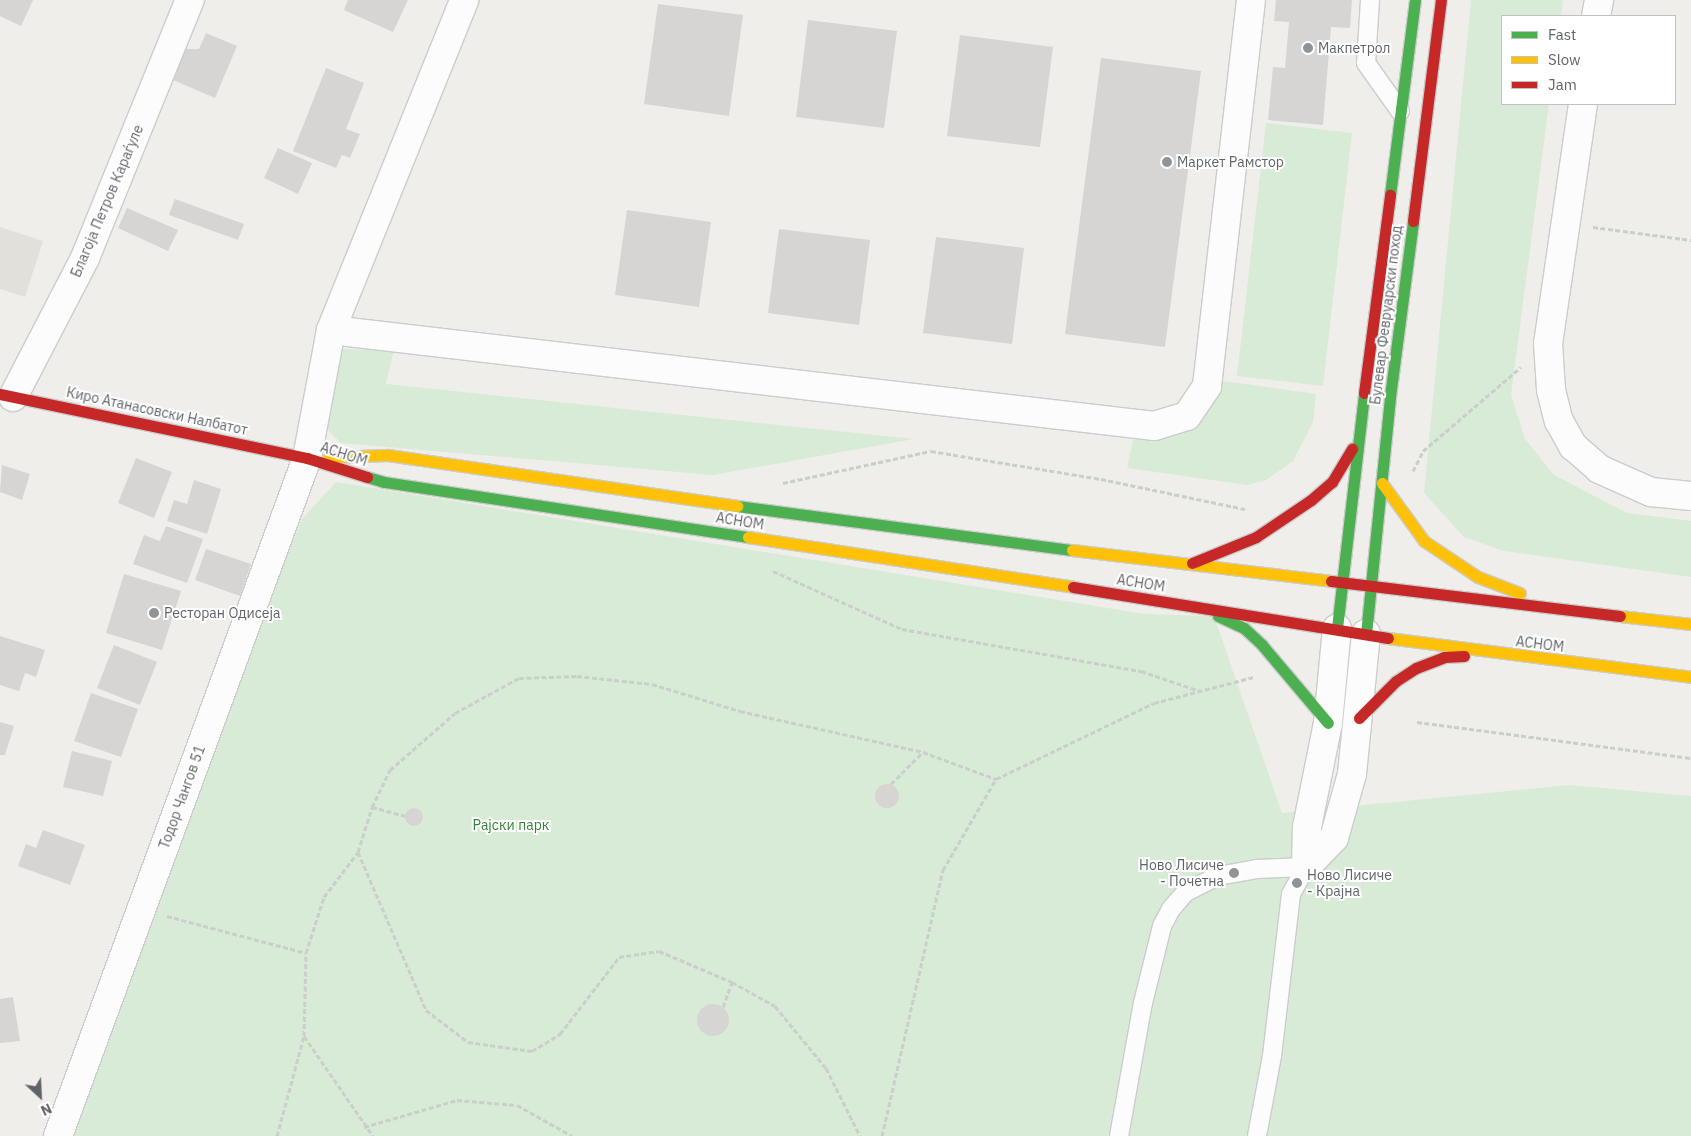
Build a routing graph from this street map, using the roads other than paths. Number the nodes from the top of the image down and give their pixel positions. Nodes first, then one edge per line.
1 (190, 0) edge
2 (464, 0) edge
3 (1251, 0) edge
4 (1370, 0) edge
5 (1415, 0) edge
6 (1440, 0) edge
7 (1599, 0) edge
8 (1596, 15) edge
9 (1583, 105) edge
10 (1400, 111) junction
11 (331, 330) junction
12 (7, 396) edge
13 (1361, 422) junction
14 (307, 458) junction
15 (1382, 483) junction
16 (1691, 496) edge
17 (1190, 563) junction
18 (1341, 583) junction
19 (1371, 586) junction
20 (1554, 606) junction
21 (1199, 607) junction
22 (1691, 624) edge
23 (1337, 628) junction
24 (1366, 634) junction
25 (1492, 654) junction
26 (1691, 677) edge
27 (1359, 718) junction
28 (1328, 723) junction
29 (1306, 867) junction
30 (58, 1136) edge
31 (1119, 1136) edge
32 (1257, 1136) edge

1 - 12 street, Благоја Петров Караѓуле
2 - 11 street, Тодор Чангов 51
3 - 11 street
4 - 10 lane
5 - 10 street, Булевар Февруарски поход
6 - 15 street, Булевар Февруарски поход
7 - 8 street
9 - 16 street
10 - 13 street, Булевар Февруарски поход
11 - 14 street, Тодор Чангов 51
12 - 14 street, Киро Атанасовски Налбатот
13 - 17 street
13 - 18 street, Булевар Февруарски поход
14 - 17 street, АСНОМ
14 - 21 street, АСНОМ
14 - 30 street, Тодор Чангов 51
15 - 19 street, Булевар Февруарски поход
15 - 20 street
17 - 18 street, АСНОМ
18 - 19 street, АСНОМ
18 - 23 street, Булевар Февруарски поход
19 - 20 street, АСНОМ
19 - 24 street, Булевар Февруарски поход
20 - 22 street, АСНОМ
21 - 23 street, АСНОМ
21 - 28 street
23 - 24 street, АСНОМ
23 - 28 street
24 - 25 street, АСНОМ
24 - 27 street
25 - 26 street, АСНОМ
25 - 27 street
27 - 29 street
28 - 29 street
29 - 31 lane
29 - 32 lane

